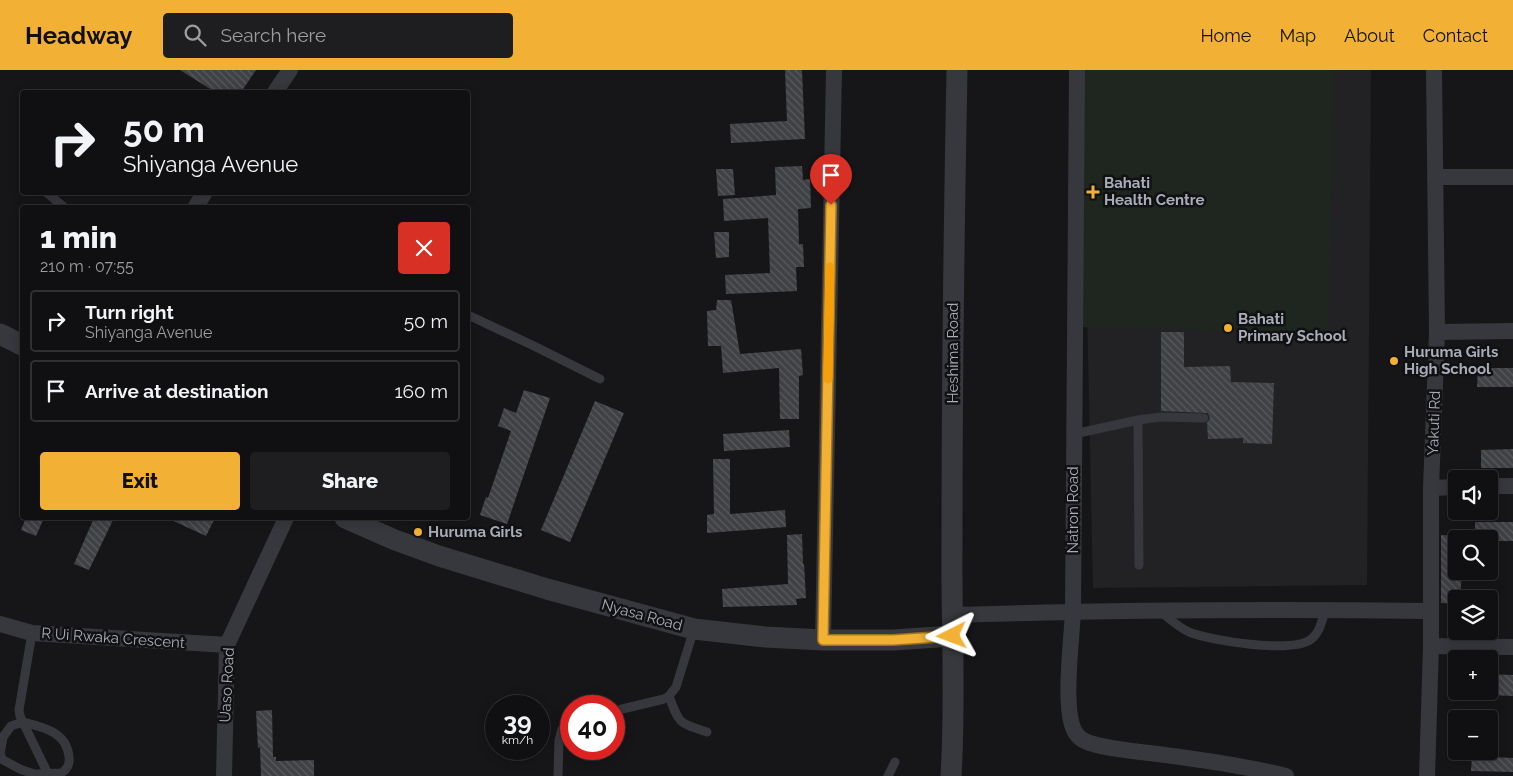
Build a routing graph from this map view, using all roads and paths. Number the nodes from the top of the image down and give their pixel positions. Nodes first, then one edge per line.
1 (290, 70) edge
2 (834, 70) edge
3 (957, 70) edge
4 (1077, 70) edge
5 (1434, 70) edge
6 (276, 90) edge
7 (1435, 177) junction
8 (1513, 177) edge
9 (50, 195) edge
10 (61, 205) edge
11 (470, 316) edge
12 (1513, 331) edge
13 (1437, 332) junction
14 (0, 334) edge
15 (20, 344) edge
16 (600, 379) dead end
17 (1204, 418) dead end
18 (1138, 420) junction
19 (1074, 434) junction
20 (1498, 486) edge
21 (1513, 486) edge
22 (1448, 487) edge
23 (1431, 488) junction
24 (285, 520) edge
25 (350, 520) edge
26 (1139, 565) dead end
27 (1159, 610) junction
28 (1325, 610) junction
29 (1073, 611) junction
30 (1430, 611) junction
31 (952, 615) junction
32 (0, 624) edge
33 (694, 629) junction
34 (32, 633) junction
35 (952, 636) junction
36 (823, 640) junction
37 (227, 645) junction
38 (1431, 646) junction
39 (1513, 647) edge
40 (670, 696) junction
41 (625, 708) edge
42 (23, 722) junction
43 (707, 732) dead end
44 (560, 736) edge
45 (895, 762) dead end
46 (48, 774) junction
47 (224, 776) edge
48 (558, 776) edge
49 (888, 776) edge
50 (951, 776) edge
51 (1286, 776) edge
52 (1427, 776) edge

1 - 6 street
2 - 36 street
3 - 31 street, Heshima Road
4 - 19 street, Natron Road
5 - 7 street, Yakuti Rd
7 - 8 street
7 - 13 street, Yakuti Rd
9 - 10 lane
11 - 16 lane
12 - 13 street
13 - 23 street, Yakuti Rd
14 - 15 street
17 - 18 lane
18 - 19 lane
18 - 26 lane
19 - 29 street, Natron Road
20 - 21 street
22 - 23 street
23 - 30 street, Yakuti Rd
24 - 37 street, Uaso Road
25 - 33 street, Nyasa Road
27 - 28 street
27 - 28 lane
27 - 29 street
28 - 30 street
29 - 31 street
29 - 51 street, Natron Road
30 - 38 street, Yakuti Rd
31 - 35 street, Heshima Road
32 - 34 street, R Ui Rwaka Crescent
33 - 36 street, Nyasa Road
33 - 40 lane
34 - 37 street, R Ui Rwaka Crescent
34 - 42 lane
35 - 36 street, Nyasa Road
35 - 50 street, Heshima Road
37 - 47 street, Uaso Road
38 - 39 street
38 - 52 street, Yakuti Rd
40 - 41 lane
40 - 43 lane
42 - 46 lane
42 - 46 lane
42 - 46 lane
44 - 48 lane
45 - 49 lane

